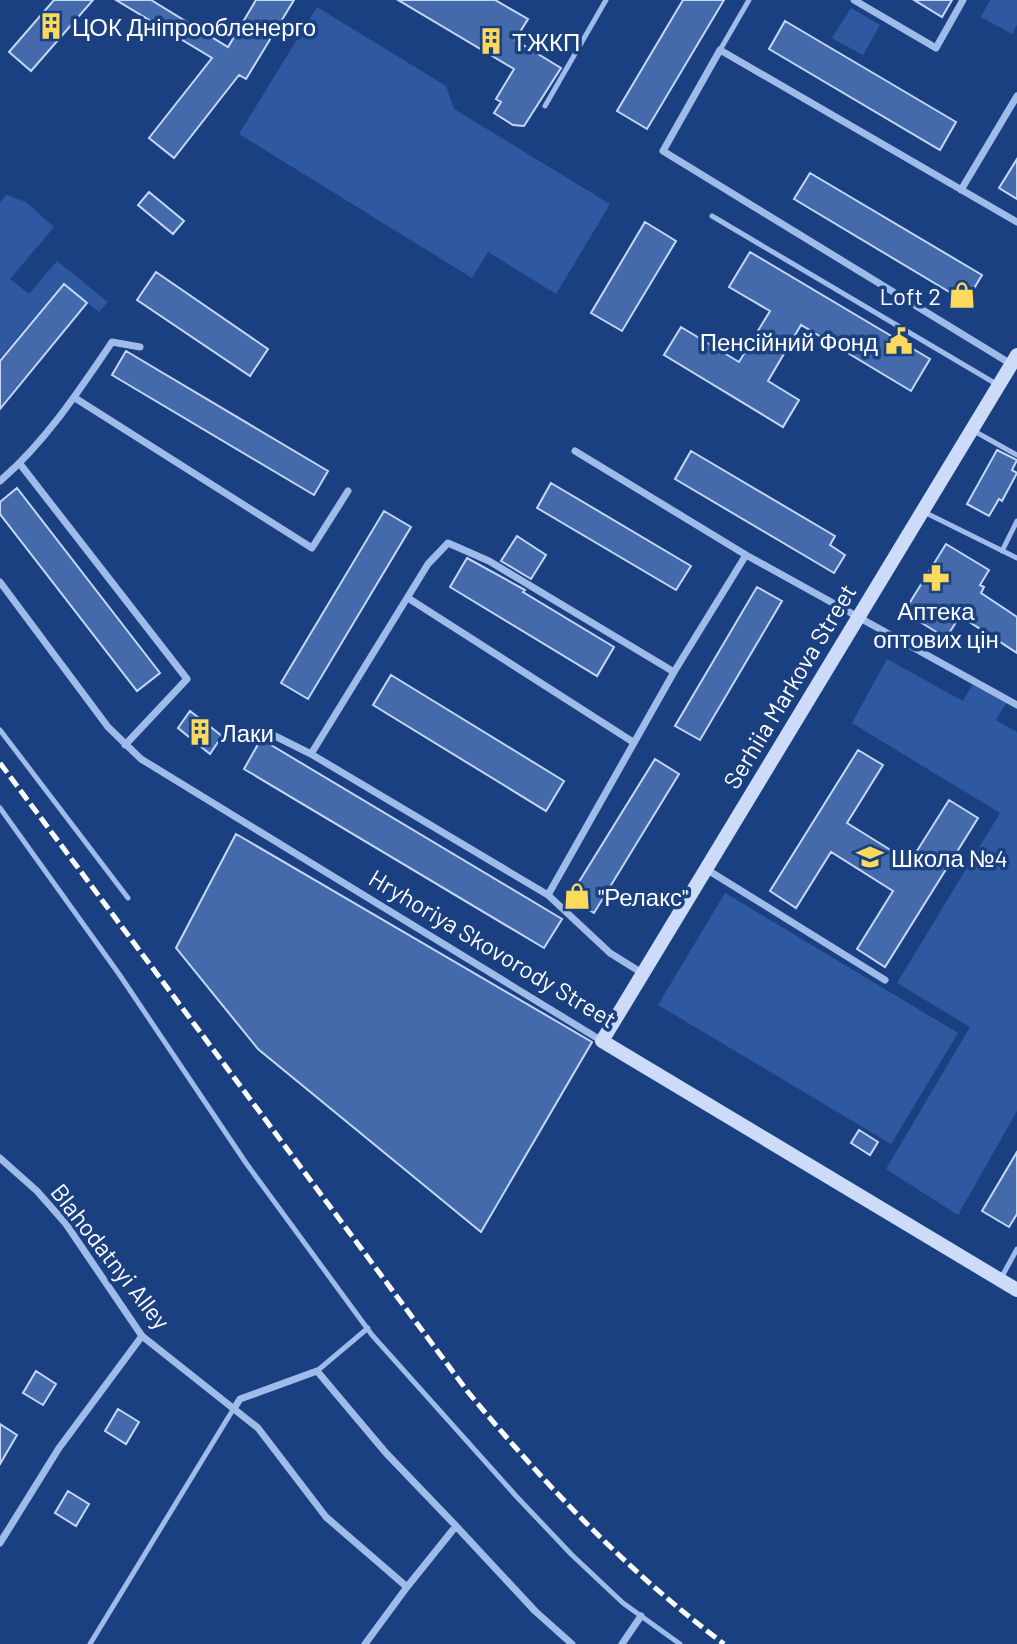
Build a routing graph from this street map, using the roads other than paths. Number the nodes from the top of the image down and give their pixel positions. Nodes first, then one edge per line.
1 (606, 0) edge
2 (749, 0) edge
3 (854, 0) edge
4 (963, 0) edge
5 (720, 50) junction
6 (1017, 96) edge
7 (545, 106) dead end
8 (961, 190) junction
9 (712, 216) dead end
10 (1017, 222) edge
11 (140, 347) dead end
12 (1014, 360) edge
13 (998, 385) junction
14 (75, 398) junction
15 (971, 429) junction
16 (575, 451) dead end
17 (1017, 455) edge
18 (20, 464) junction
19 (0, 481) edge
20 (348, 491) dead end
21 (921, 511) junction
22 (1017, 521) edge
23 (1003, 551) junction
24 (746, 555) junction
25 (1017, 558) edge
26 (0, 582) edge
27 (408, 598) junction
28 (857, 617) junction
29 (674, 672) junction
30 (1017, 705) edge
31 (0, 730) edge
32 (269, 733) dead end
33 (633, 742) junction
34 (125, 745) junction
35 (311, 754) junction
36 (0, 808) edge
37 (705, 869) junction
38 (548, 895) junction
39 (128, 898) dead end
40 (642, 974) junction
41 (885, 980) dead end
42 (602, 1041) junction
43 (0, 1158) edge
44 (1017, 1249) edge
45 (1000, 1280) junction
46 (1017, 1290) edge
47 (369, 1328) junction
48 (142, 1336) junction
49 (317, 1371) junction
50 (235, 1407) junction
51 (456, 1526) junction
52 (0, 1543) edge
53 (407, 1587) junction
54 (641, 1616) junction
55 (90, 1644) edge
56 (365, 1644) edge
57 (572, 1644) edge
58 (622, 1644) edge
59 (680, 1644) edge

1 - 7 lane
2 - 5 lane
3 - 4 street
5 - 8 street
5 - 12 street
6 - 8 street
8 - 10 street
9 - 13 lane
11 - 14 street
12 - 13 street, Serhiia Markova Street
13 - 15 street, Serhiia Markova Street
14 - 18 street
14 - 20 street
15 - 17 lane
15 - 21 street, Serhiia Markova Street
16 - 24 street
18 - 19 street
18 - 34 street
21 - 23 lane
21 - 28 street, Serhiia Markova Street
22 - 23 lane
23 - 25 lane
24 - 28 street
24 - 29 street
26 - 34 street, Hryhoriya Skovorody Street
27 - 29 street
27 - 33 street
27 - 35 street
28 - 30 street
28 - 37 street, Serhiia Markova Street
29 - 33 street
31 - 39 lane
32 - 35 street
33 - 38 street
34 - 42 street, Hryhoriya Skovorody Street
35 - 38 street
36 - 47 lane
37 - 40 street, Serhiia Markova Street
37 - 41 street
38 - 40 street
40 - 42 street, Serhiia Markova Street
42 - 45 street, Hryhoriya Skovorody Street
43 - 48 street, Blahodatnyi Alley
44 - 45 lane
45 - 46 street, Hryhoriya Skovorody Street
47 - 49 lane
47 - 54 lane
48 - 50 street, Blahodatnyi Alley
48 - 52 street
49 - 50 street
49 - 51 street
50 - 53 street, Blahodatnyi Alley
50 - 55 lane
51 - 53 street
51 - 57 street
53 - 56 street
54 - 58 street
54 - 59 lane

